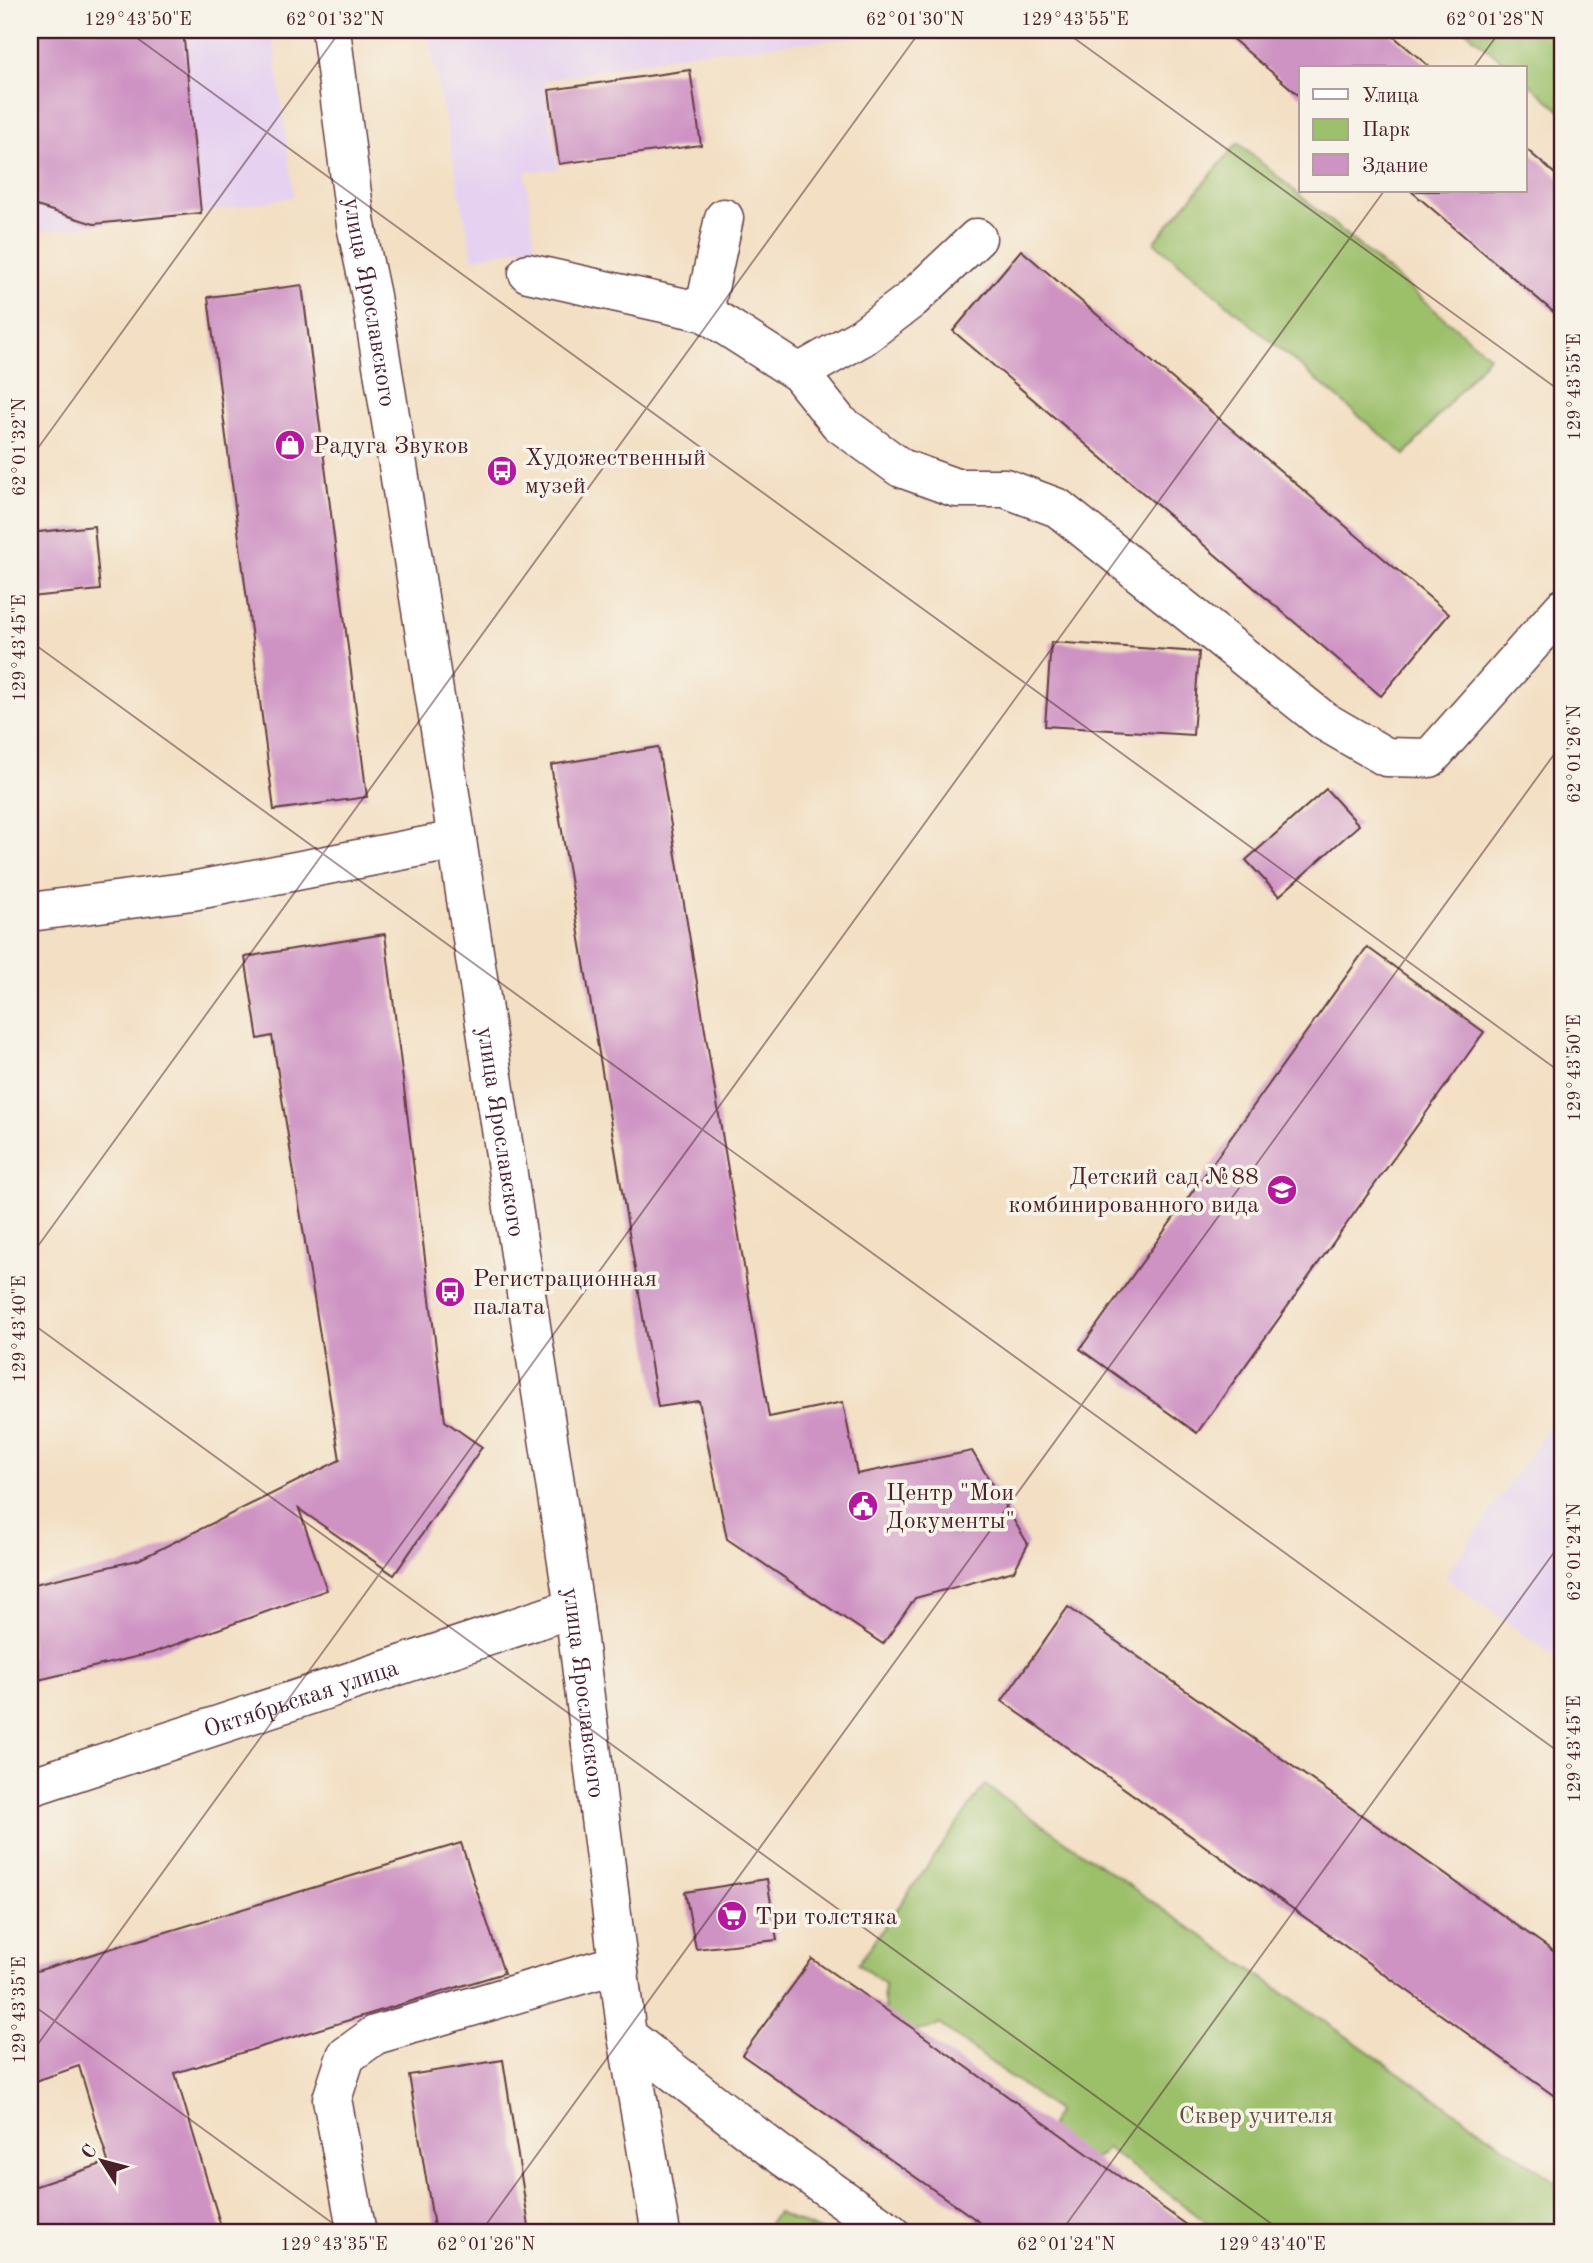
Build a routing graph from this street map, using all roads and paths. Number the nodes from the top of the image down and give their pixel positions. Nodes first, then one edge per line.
1 (331, 30) edge
2 (724, 218) dead end
3 (977, 238) dead end
4 (528, 273) dead end
5 (704, 312) junction
6 (799, 373) junction
7 (1563, 608) edge
8 (457, 840) junction
9 (30, 912) edge
10 (574, 1608) junction
11 (30, 1787) edge
12 (618, 1964) junction
13 (626, 2036) junction
14 (357, 2233) edge
15 (661, 2233) edge
16 (891, 2233) edge

1 - 8 street, улица Ярославского
2 - 5 street
3 - 6 street
4 - 5 street
5 - 6 street
6 - 7 street
8 - 9 street
8 - 10 street, улица Ярославского
10 - 11 street, Октябрьская улица
10 - 12 street, улица Ярославского
12 - 13 street, улица Ярославского
12 - 14 street
13 - 15 street, улица Ярославского
13 - 16 street

